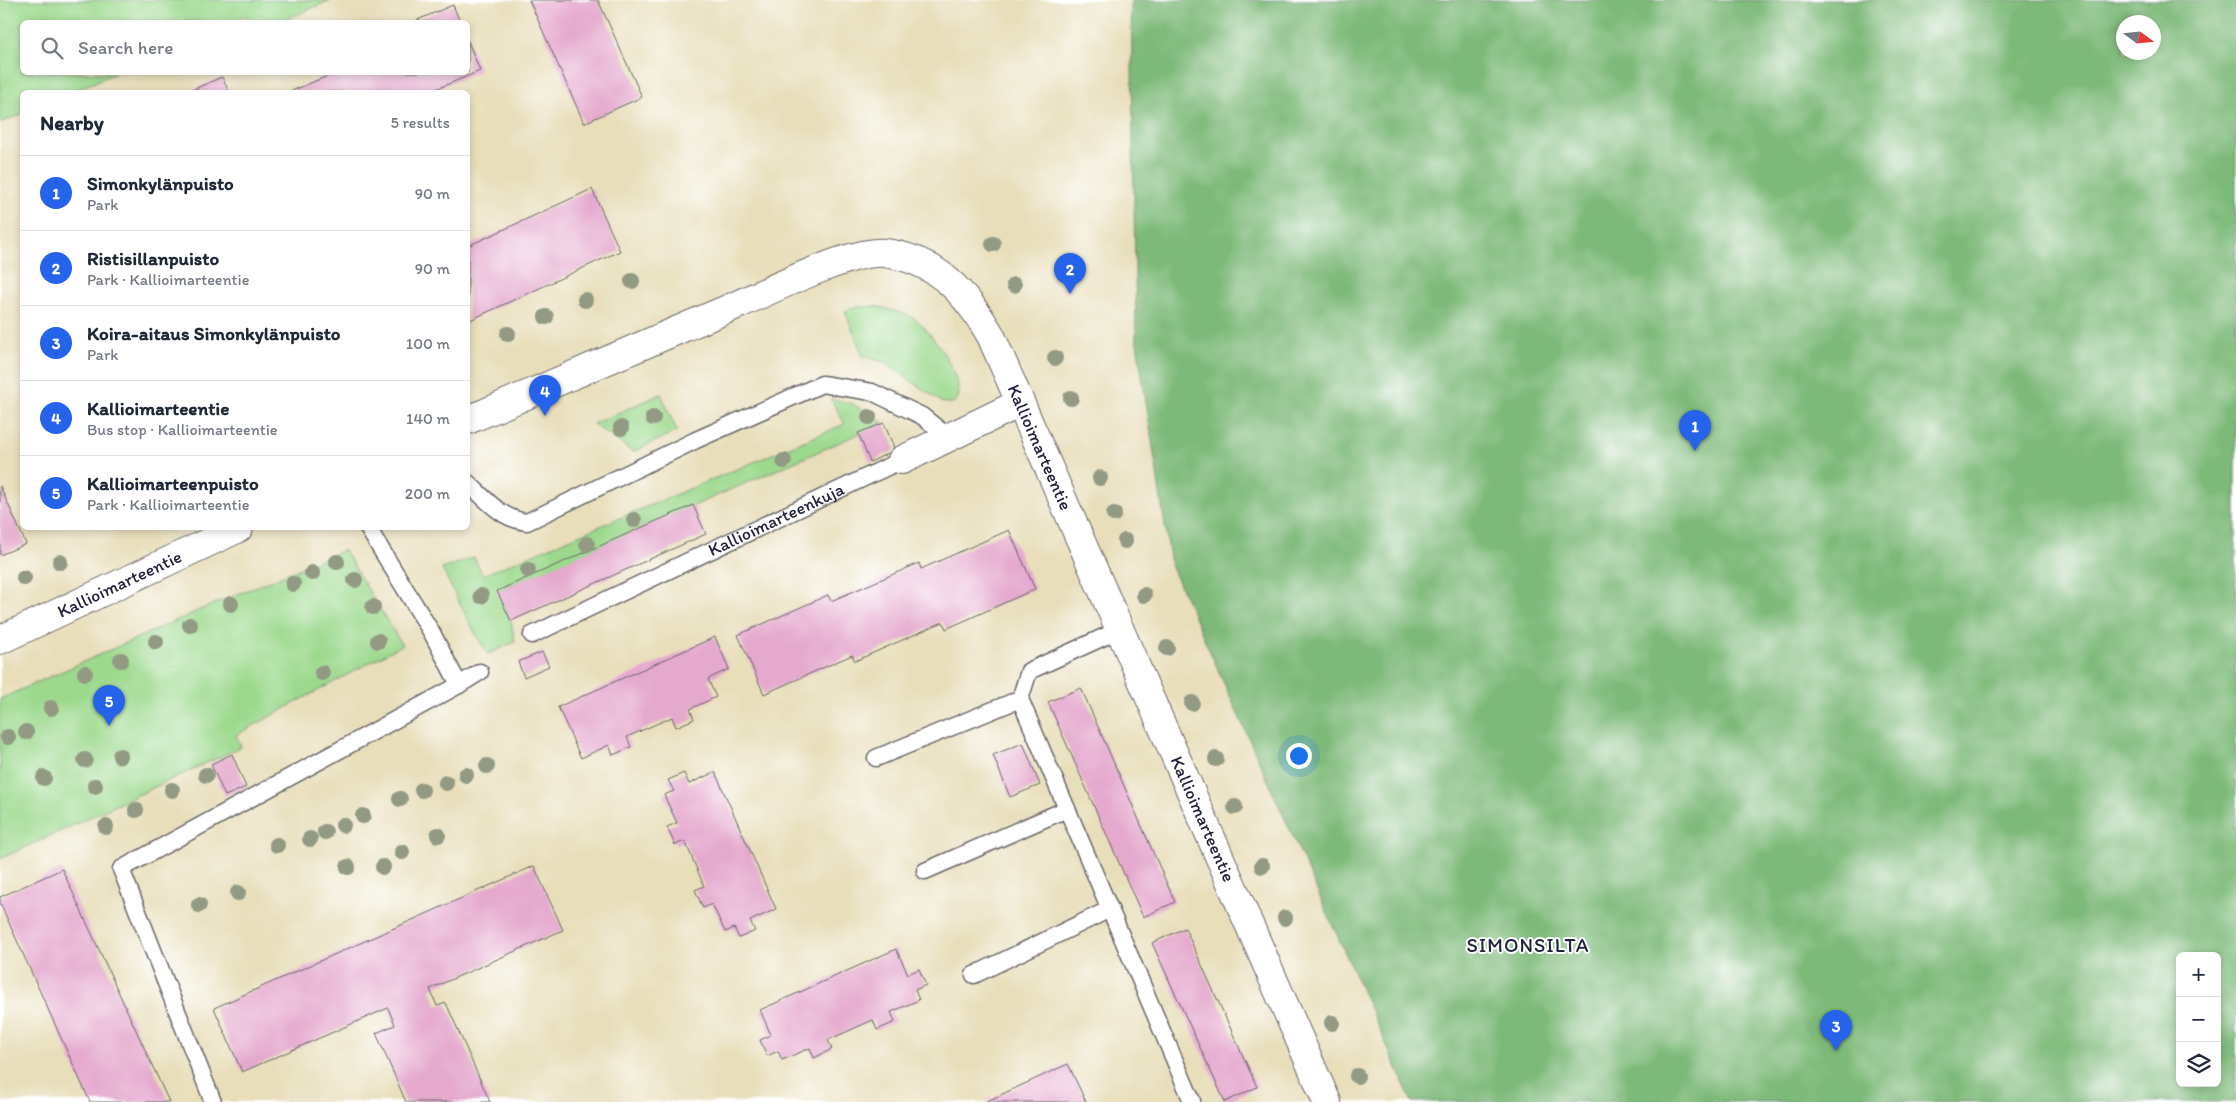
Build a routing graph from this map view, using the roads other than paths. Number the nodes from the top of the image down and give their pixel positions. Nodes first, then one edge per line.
1 (1020, 403) junction
2 (470, 419) edge
3 (948, 437) junction
4 (902, 460) joint
5 (470, 485) edge
6 (235, 530) edge
7 (369, 530) edge
8 (1119, 630) junction
9 (532, 634) dead end
10 (0, 640) edge
11 (480, 672) dead end
12 (459, 685) junction
13 (1020, 699) junction
14 (876, 758) dead end
15 (1067, 809) junction
16 (924, 872) dead end
17 (1110, 909) junction
18 (974, 975) dead end
19 (1192, 1101) edge
20 (213, 1102) edge
21 (1327, 1102) edge

1 - 2 street, Kallioimarteentie
1 - 3 street, Kallioimarteenkuja
1 - 8 street, Kallioimarteentie
3 - 4 street, Kallioimarteenkuja
3 - 5 lane
4 - 9 lane, Kallioimarteenkuja
6 - 10 street, Kallioimarteentie
7 - 12 lane
8 - 13 lane
8 - 21 street, Kallioimarteentie
11 - 12 lane
12 - 20 lane
13 - 14 lane
13 - 15 lane
15 - 16 lane
15 - 17 lane
17 - 18 lane
17 - 19 lane

